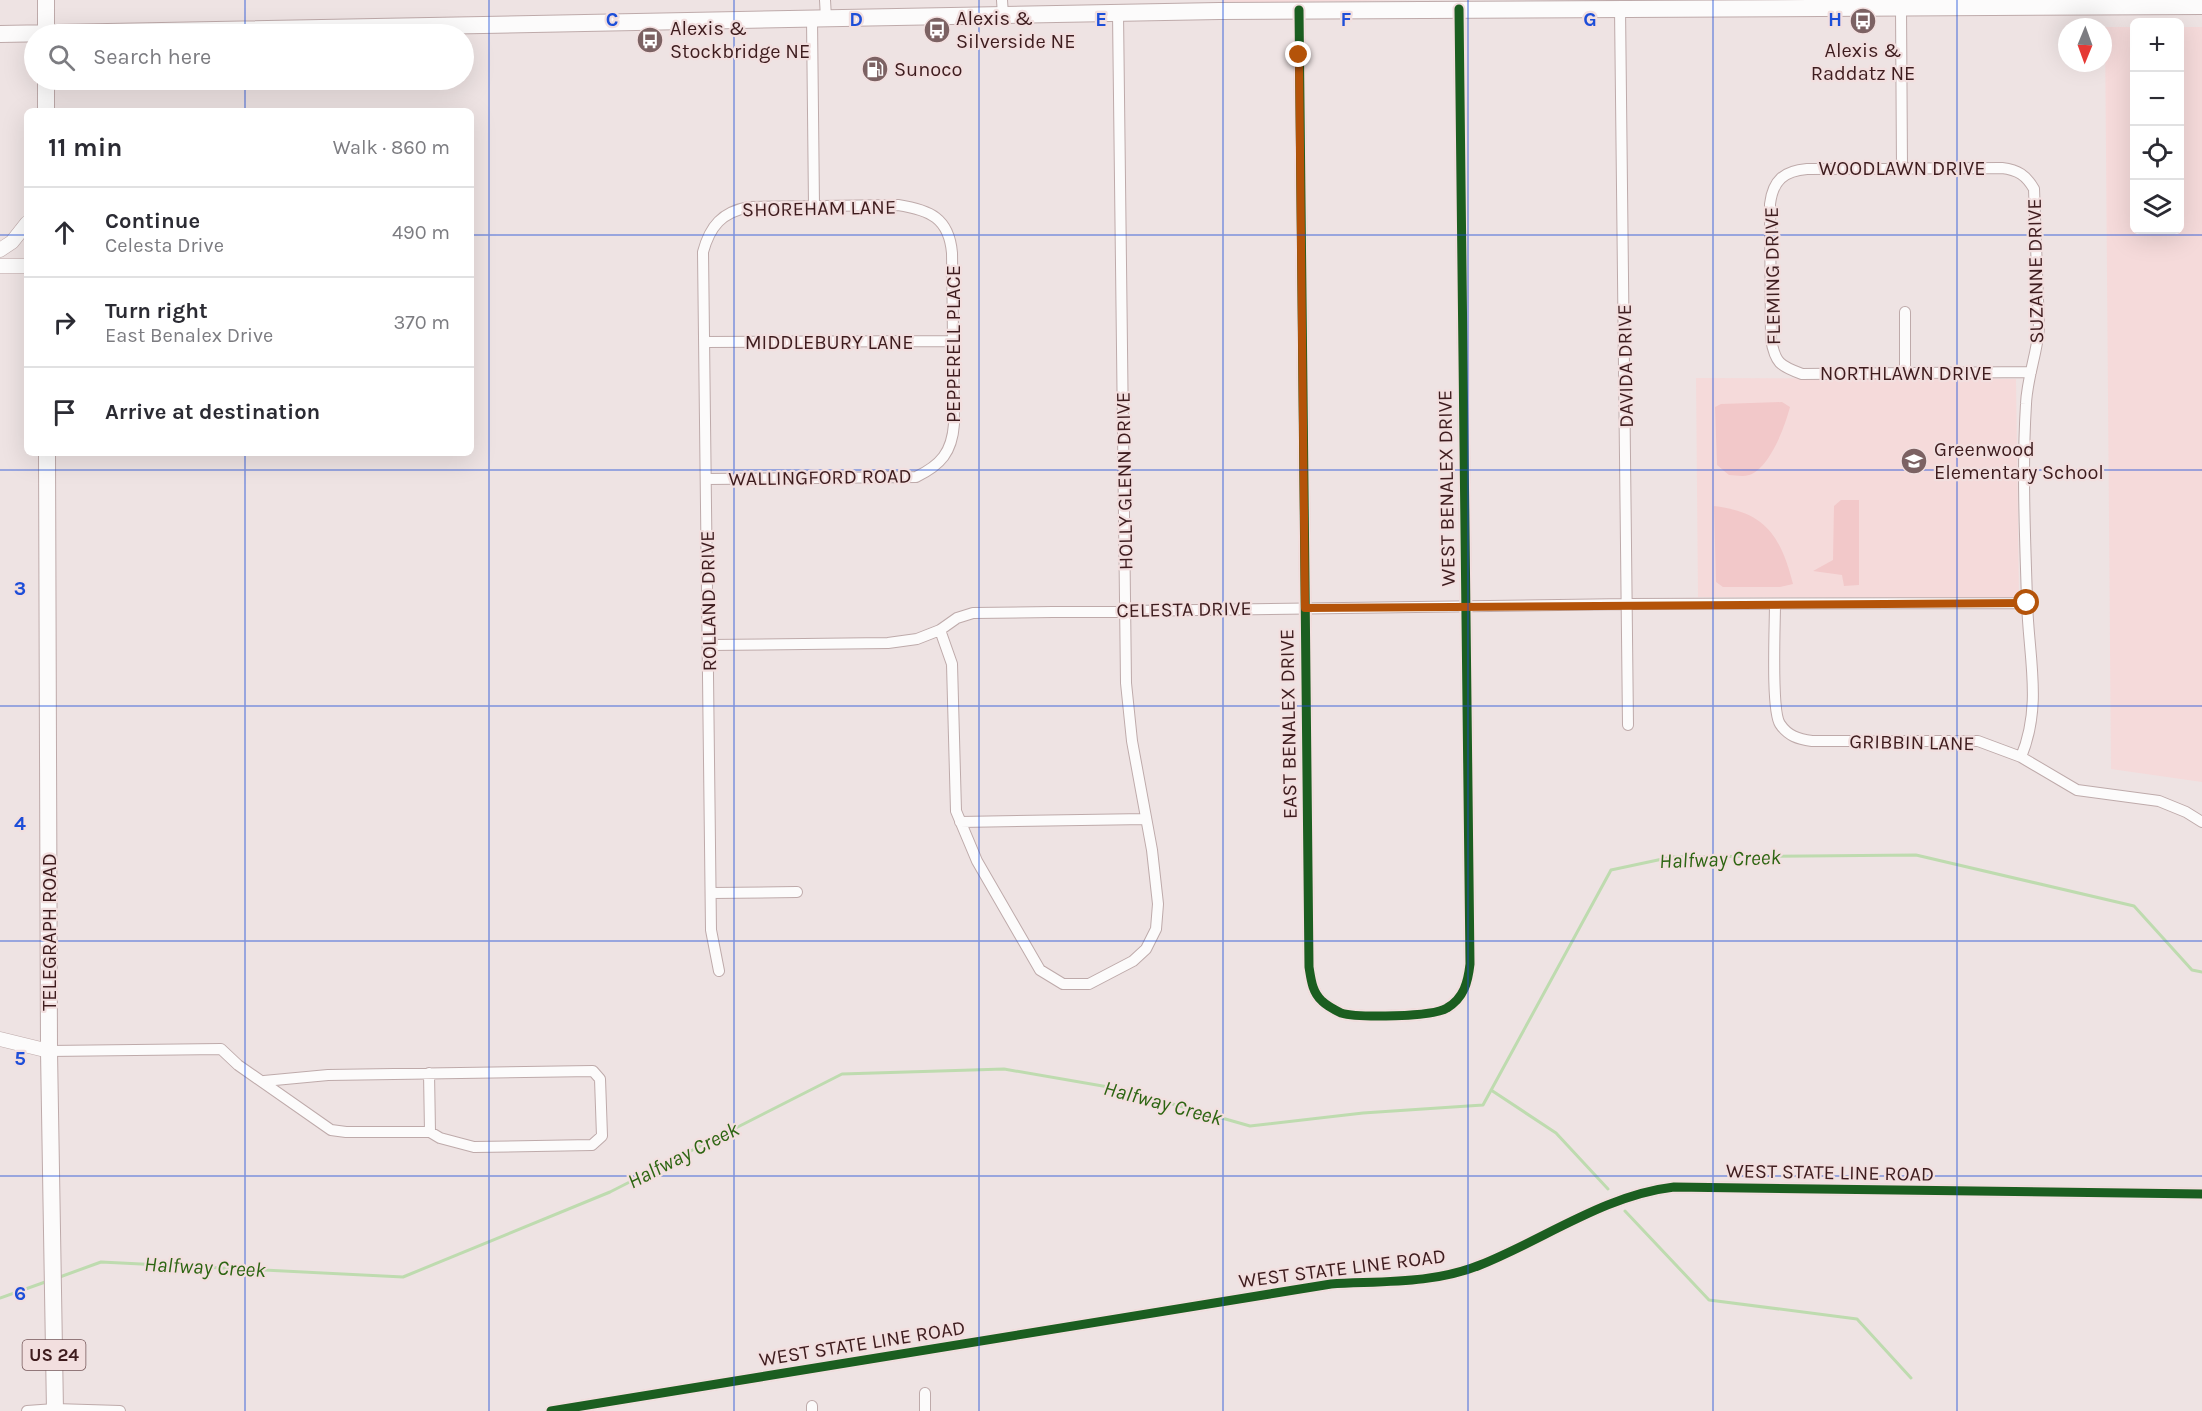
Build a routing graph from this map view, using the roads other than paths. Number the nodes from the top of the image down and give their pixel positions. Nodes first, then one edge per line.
1 (46, 0) edge
2 (825, 0) edge
3 (1219, 5) edge
4 (2202, 6) edge
5 (1002, 7) edge
6 (1900, 7) junction
7 (1620, 8) junction
8 (1459, 9) junction
9 (1299, 10) junction
10 (1118, 13) junction
11 (819, 19) junction
12 (46, 24) edge
13 (474, 25) edge
14 (24, 33) edge
15 (0, 34) edge
16 (46, 90) edge
17 (46, 108) edge
18 (1902, 169) junction
19 (2029, 179) joint
20 (1775, 183) joint
21 (814, 206) junction
22 (936, 216) joint
23 (24, 228) edge
24 (710, 232) joint
25 (0, 250) edge
26 (0, 266) edge
27 (24, 266) edge
28 (1905, 312) dead end
29 (954, 341) junction
30 (704, 342) junction
31 (1783, 367) joint
32 (2031, 372) junction
33 (1905, 373) junction
34 (46, 456) edge
35 (933, 469) joint
36 (705, 479) junction
37 (2027, 603) junction
38 (1628, 604) junction
39 (1775, 604) junction
40 (1465, 606) junction
41 (1305, 608) junction
42 (1125, 610) junction
43 (940, 630) junction
44 (709, 645) junction
45 (1628, 725) dead end
46 (2021, 757) junction
47 (1146, 819) junction
48 (960, 822) junction
49 (2202, 822) edge
50 (797, 892) dead end
51 (711, 893) junction
52 (719, 971) dead end
53 (1390, 1015) joint
54 (0, 1039) edge
55 (50, 1051) junction
56 (429, 1073) junction
57 (264, 1082) junction
58 (430, 1132) junction
59 (2202, 1194) edge
60 (925, 1393) dead end
61 (55, 1410) edge
62 (27, 1411) edge
63 (120, 1411) edge
64 (551, 1411) edge
65 (925, 1411) edge

1 - 12 main road
2 - 11 street
3 - 9 main road
3 - 10 main road
4 - 6 main road
5 - 10 main road
5 - 11 main road
6 - 7 main road
6 - 18 street
7 - 8 main road
7 - 38 street, DAVIDA DRIVE
8 - 9 main road
8 - 40 street, WEST BENALEX DRIVE
9 - 41 street, EAST BENALEX DRIVE
10 - 42 street, HOLLY GLENN DRIVE
11 - 13 main road
11 - 21 street
14 - 15 main road
16 - 17 main road
18 - 19 street, WOODLAWN DRIVE
18 - 20 street, WOODLAWN DRIVE
19 - 32 street, SUZANNE DRIVE
20 - 31 street, FLEMING DRIVE
21 - 22 street, SHOREHAM LANE
21 - 24 street, SHOREHAM LANE
22 - 29 street, PEPPERELL PLACE
23 - 25 street
24 - 30 street, ROLLAND DRIVE
26 - 27 street
28 - 33 street
29 - 30 street, MIDDLEBURY LANE
29 - 35 street, PEPPERELL PLACE
30 - 36 street, ROLLAND DRIVE
31 - 33 street, NORTHLAWN DRIVE
32 - 33 street, NORTHLAWN DRIVE
32 - 37 street, SUZANNE DRIVE
34 - 55 main road, TELEGRAPH ROAD / US 24
35 - 36 street, WALLINGFORD ROAD
36 - 44 street, ROLLAND DRIVE
37 - 39 street, CELESTA DRIVE
37 - 46 street, SUZANNE DRIVE
38 - 39 street, CELESTA DRIVE
38 - 40 street, CELESTA DRIVE
38 - 45 street, DAVIDA DRIVE
39 - 46 street, GRIBBIN LANE
40 - 41 street, CELESTA DRIVE
40 - 53 street, WEST BENALEX DRIVE
41 - 42 street, CELESTA DRIVE
41 - 53 street, EAST BENALEX DRIVE
42 - 43 street, CELESTA DRIVE
42 - 47 street, HOLLY GLENN DRIVE
43 - 44 street, CELESTA DRIVE
43 - 48 street
44 - 51 street, ROLLAND DRIVE
46 - 49 street, GRIBBIN LANE
47 - 48 street
47 - 48 street, HOLLY GLENN DRIVE
50 - 51 street
51 - 52 street, ROLLAND DRIVE
54 - 55 street
55 - 57 street
55 - 61 main road, TELEGRAPH ROAD / US 24
56 - 57 street
56 - 58 street
56 - 58 street
57 - 58 street
59 - 64 street, WEST STATE LINE ROAD
60 - 65 street
61 - 62 street
61 - 63 street

